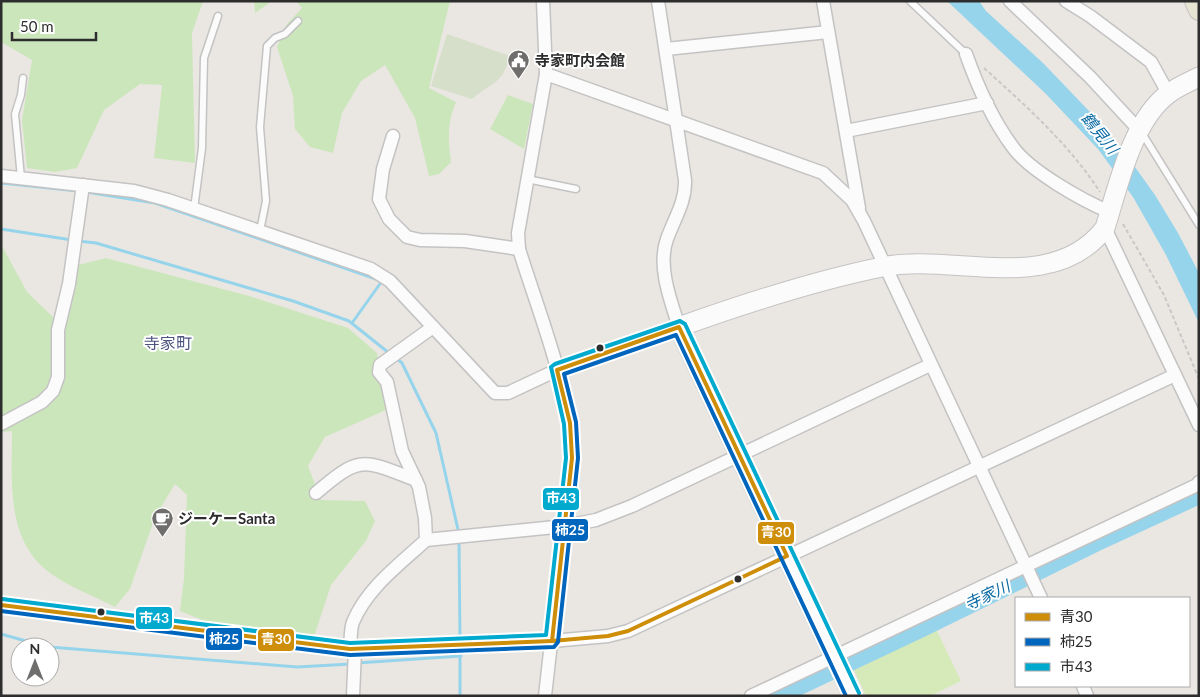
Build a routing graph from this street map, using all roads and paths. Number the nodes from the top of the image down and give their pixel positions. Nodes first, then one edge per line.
1 (543, 1) edge
2 (658, 1) edge
3 (823, 1) edge
4 (910, 1) edge
5 (1010, 1) edge
6 (1066, 1) edge
7 (1195, 1) edge
8 (1199, 10) edge
9 (218, 16) dead end
10 (298, 22) dead end
11 (828, 32) junction
12 (666, 50) junction
13 (966, 54) joint
14 (981, 65) dead end
15 (546, 74) junction
16 (1199, 77) edge
17 (23, 78) dead end
18 (1168, 93) junction
19 (987, 103) junction
20 (677, 120) junction
21 (846, 131) junction
22 (1138, 132) junction
23 (393, 136) dead end
24 (1, 176) edge
25 (21, 178) junction
26 (528, 179) junction
27 (83, 185) junction
28 (576, 189) dead end
29 (194, 209) junction
30 (1108, 210) junction
31 (861, 215) junction
32 (1199, 225) edge
33 (260, 231) junction
34 (519, 249) junction
35 (884, 266) junction
36 (433, 327) junction
37 (679, 327) junction
38 (930, 365) junction
39 (557, 370) junction
40 (1175, 376) junction
41 (1199, 379) edge
42 (1, 424) edge
43 (1199, 425) edge
44 (740, 455) junction
45 (978, 466) junction
46 (416, 480) junction
47 (1199, 482) edge
48 (316, 492) dead end
49 (565, 526) junction
50 (426, 540) junction
51 (787, 556) junction
52 (1028, 571) junction
53 (1041, 597) edge
54 (1, 605) edge
55 (552, 642) junction
56 (353, 650) junction
57 (837, 662) junction
58 (353, 696) edge
59 (545, 696) edge
60 (751, 696) edge
61 (852, 696) edge

1 - 15 street
2 - 12 street
3 - 11 street
4 - 13 lane
5 - 22 street
6 - 18 street
7 - 8 main road
9 - 29 lane
10 - 33 lane
11 - 12 street
11 - 21 street
12 - 20 street
13 - 19 street
14 - 30 path
15 - 20 street
15 - 26 street
16 - 18 street
17 - 25 lane
18 - 22 street
19 - 21 street
19 - 30 street
20 - 31 street
20 - 37 street
21 - 31 street
22 - 30 street
22 - 32 lane
23 - 34 street
24 - 25 street
25 - 27 street
26 - 28 lane
26 - 34 street
27 - 29 street
27 - 42 street
29 - 33 street
30 - 35 street
30 - 40 street
30 - 41 path
31 - 35 street
33 - 36 street
34 - 39 street
35 - 37 street
35 - 38 street
36 - 39 street
36 - 46 street
37 - 39 street
37 - 44 street
38 - 44 street
38 - 45 street
39 - 49 street
40 - 43 street
40 - 45 street
44 - 49 street
44 - 51 street
45 - 51 street
45 - 52 street
46 - 48 street
46 - 50 street
47 - 52 street
49 - 50 street
49 - 55 street
50 - 56 street
51 - 55 street
51 - 57 street
52 - 53 street
52 - 57 street
54 - 56 street
55 - 56 street
55 - 59 street
56 - 58 street
57 - 60 street
57 - 61 street

